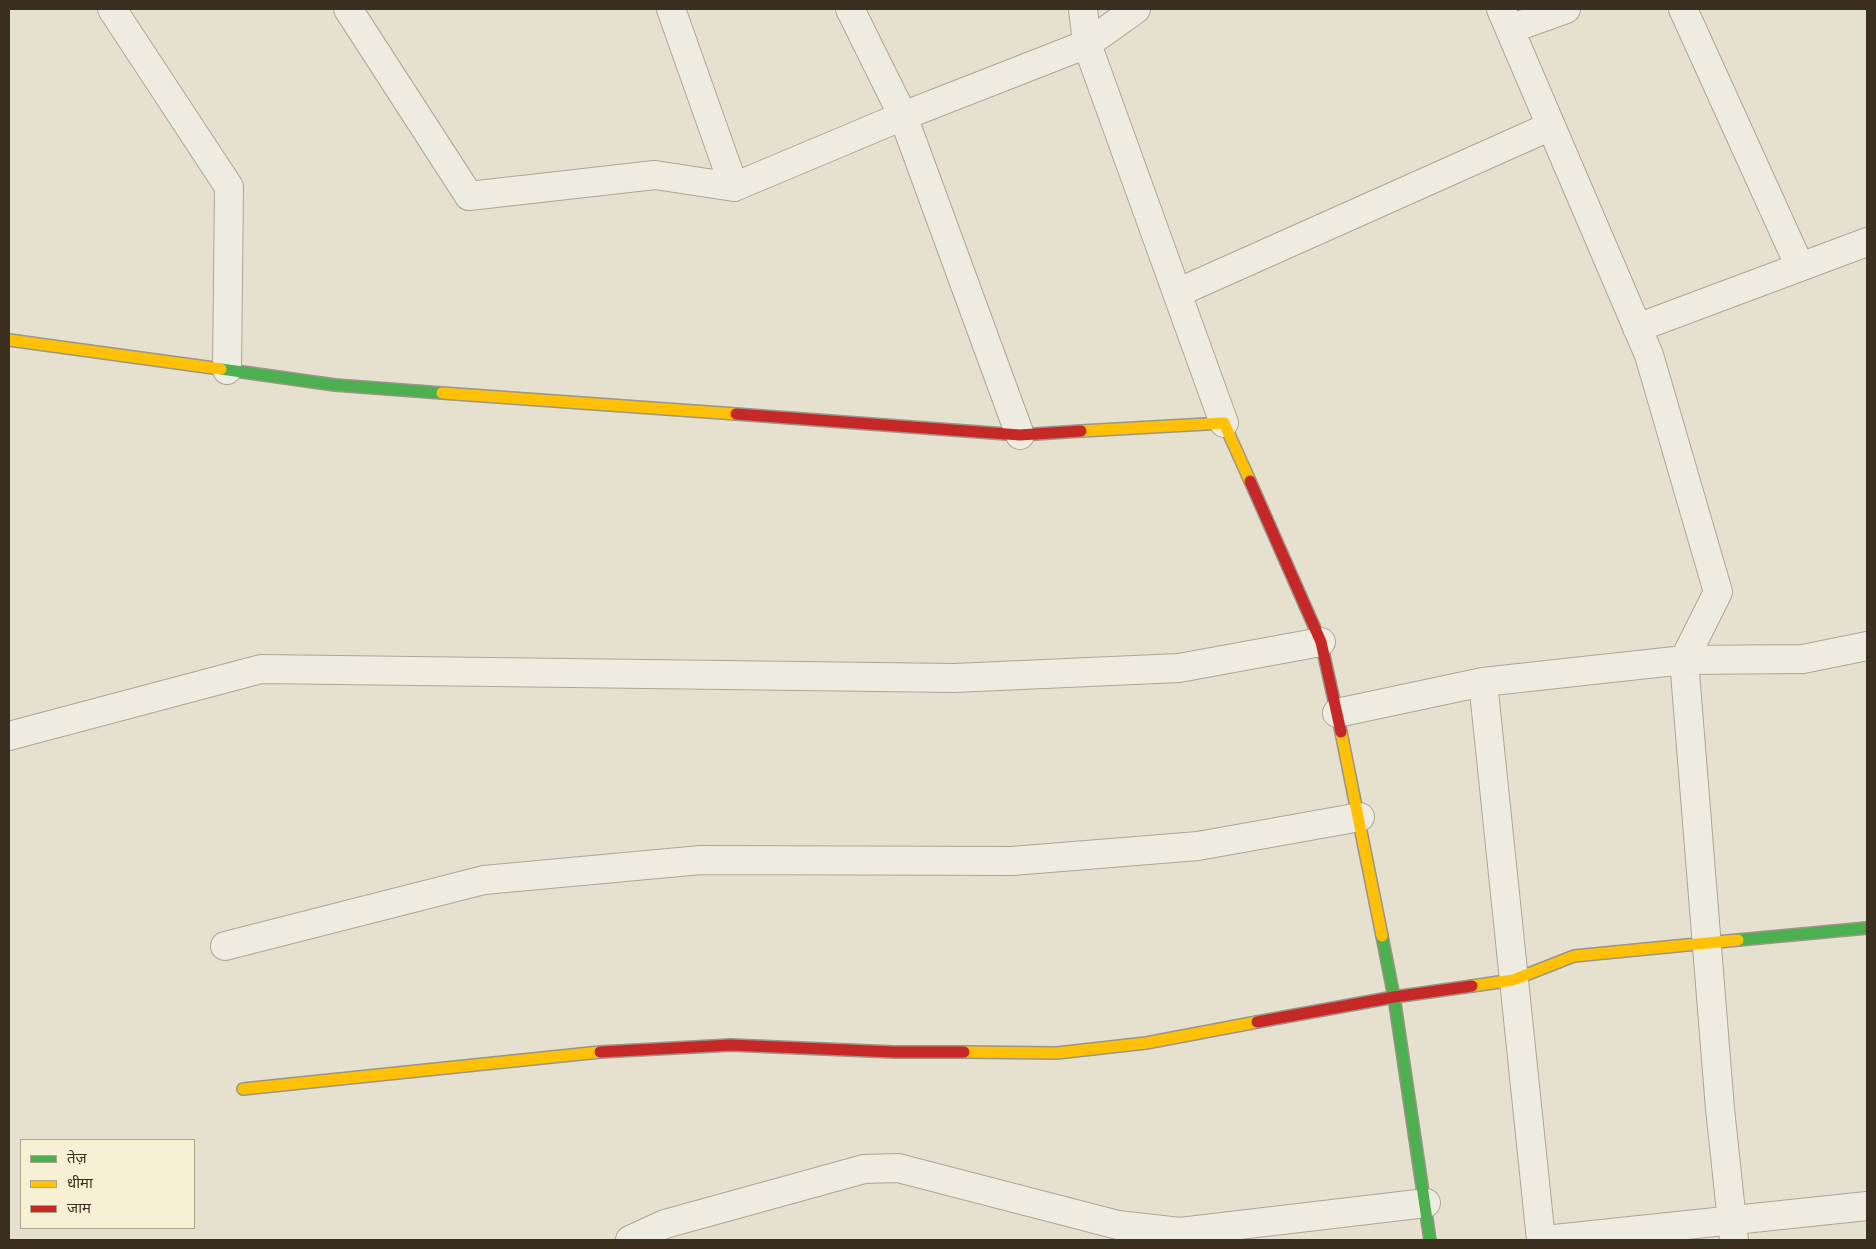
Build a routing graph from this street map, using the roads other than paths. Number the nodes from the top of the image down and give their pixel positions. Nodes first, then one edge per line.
1 (112, 9) edge
2 (348, 9) edge
3 (671, 9) edge
4 (850, 9) edge
5 (1083, 9) edge
6 (1136, 9) edge
7 (1566, 9) edge
8 (1683, 9) edge
9 (1505, 19) edge
10 (1087, 44) junction
11 (903, 116) junction
12 (1551, 126) junction
13 (734, 187) junction
14 (1867, 242) edge
15 (1800, 267) junction
16 (1177, 293) junction
17 (1637, 328) junction
18 (9, 340) edge
19 (227, 370) junction
20 (1224, 424) junction
21 (1020, 435) junction
22 (1321, 642) junction
23 (1867, 646) edge
24 (1684, 660) junction
25 (1483, 682) junction
26 (1337, 713) junction
27 (9, 736) edge
28 (1360, 817) junction
29 (1867, 928) edge
30 (1707, 943) junction
31 (225, 946) dead end
32 (1513, 980) junction
33 (1394, 997) junction
34 (243, 1089) dead end
35 (1426, 1203) junction
36 (1867, 1206) edge
37 (1733, 1231) edge
38 (630, 1240) edge
39 (1430, 1240) edge
40 (1541, 1240) edge
41 (1545, 1240) edge

1 - 19 street
2 - 13 street
3 - 13 street
4 - 11 street
5 - 10 street
6 - 10 street
7 - 9 street
8 - 15 street
9 - 12 street
10 - 11 street
10 - 16 street
11 - 13 street
11 - 21 street
12 - 16 street
12 - 17 street
14 - 15 street
15 - 17 street
16 - 20 street
17 - 24 street
18 - 19 street
19 - 21 street
20 - 21 street
20 - 22 street
22 - 26 street
22 - 27 street
23 - 24 street
24 - 25 street
24 - 30 street
25 - 26 street
25 - 32 street
26 - 28 street
28 - 31 street
28 - 33 street
29 - 30 street
30 - 32 street
30 - 37 street
32 - 33 street
32 - 40 street
33 - 34 street
33 - 35 street
35 - 38 street
35 - 39 street
36 - 37 street
37 - 41 street

